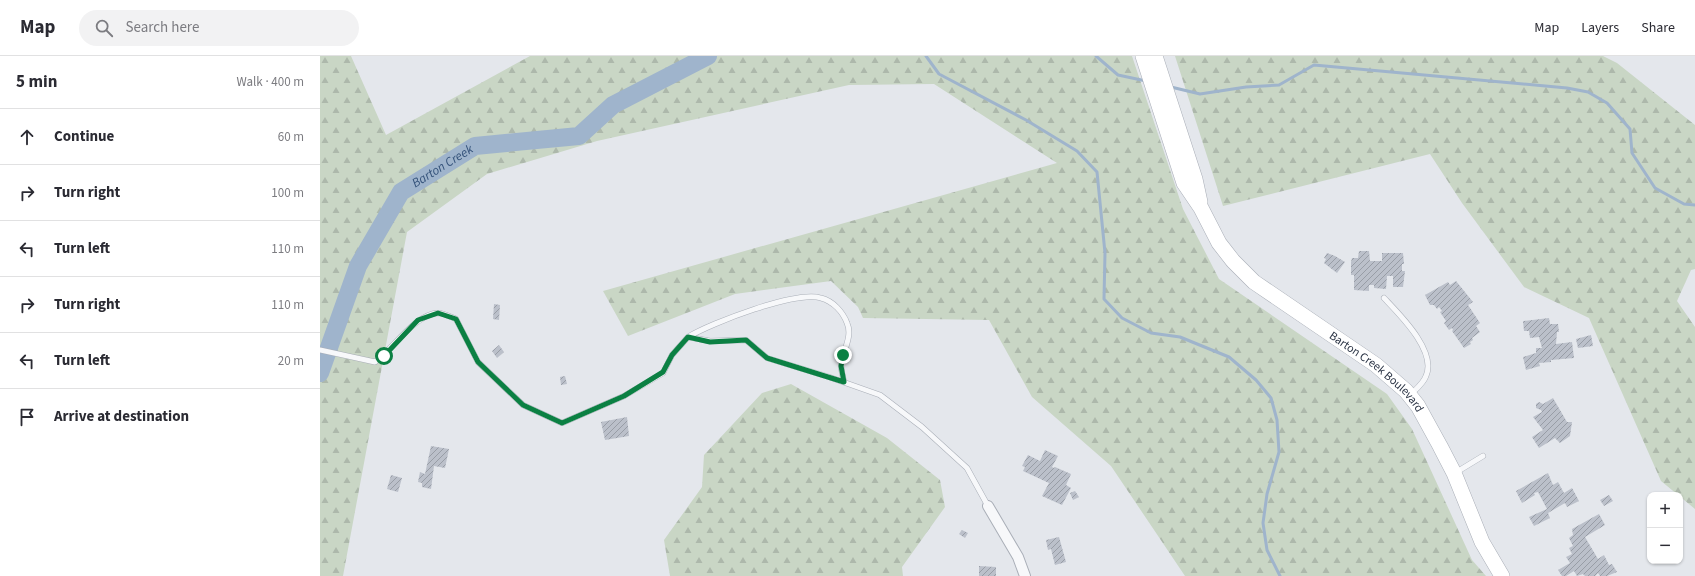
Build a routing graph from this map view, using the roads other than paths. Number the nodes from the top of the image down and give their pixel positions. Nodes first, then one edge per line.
1 (1144, 56) edge
2 (1155, 56) edge
3 (1190, 181) junction
4 (1384, 298) dead end
5 (688, 337) junction
6 (320, 350) edge
7 (844, 382) junction
8 (1410, 396) junction
9 (1483, 456) dead end
10 (1454, 473) junction
11 (988, 506) joint
12 (1025, 576) edge
13 (1502, 576) edge

1 - 3 street, Barton Creek Boulevard
2 - 3 street, Barton Creek Boulevard
3 - 8 street, Barton Creek Boulevard
4 - 8 lane
5 - 6 lane
5 - 7 lane
5 - 7 lane
7 - 11 lane
8 - 10 street, Barton Creek Boulevard
9 - 10 lane
10 - 13 street, Barton Creek Boulevard
11 - 12 street

